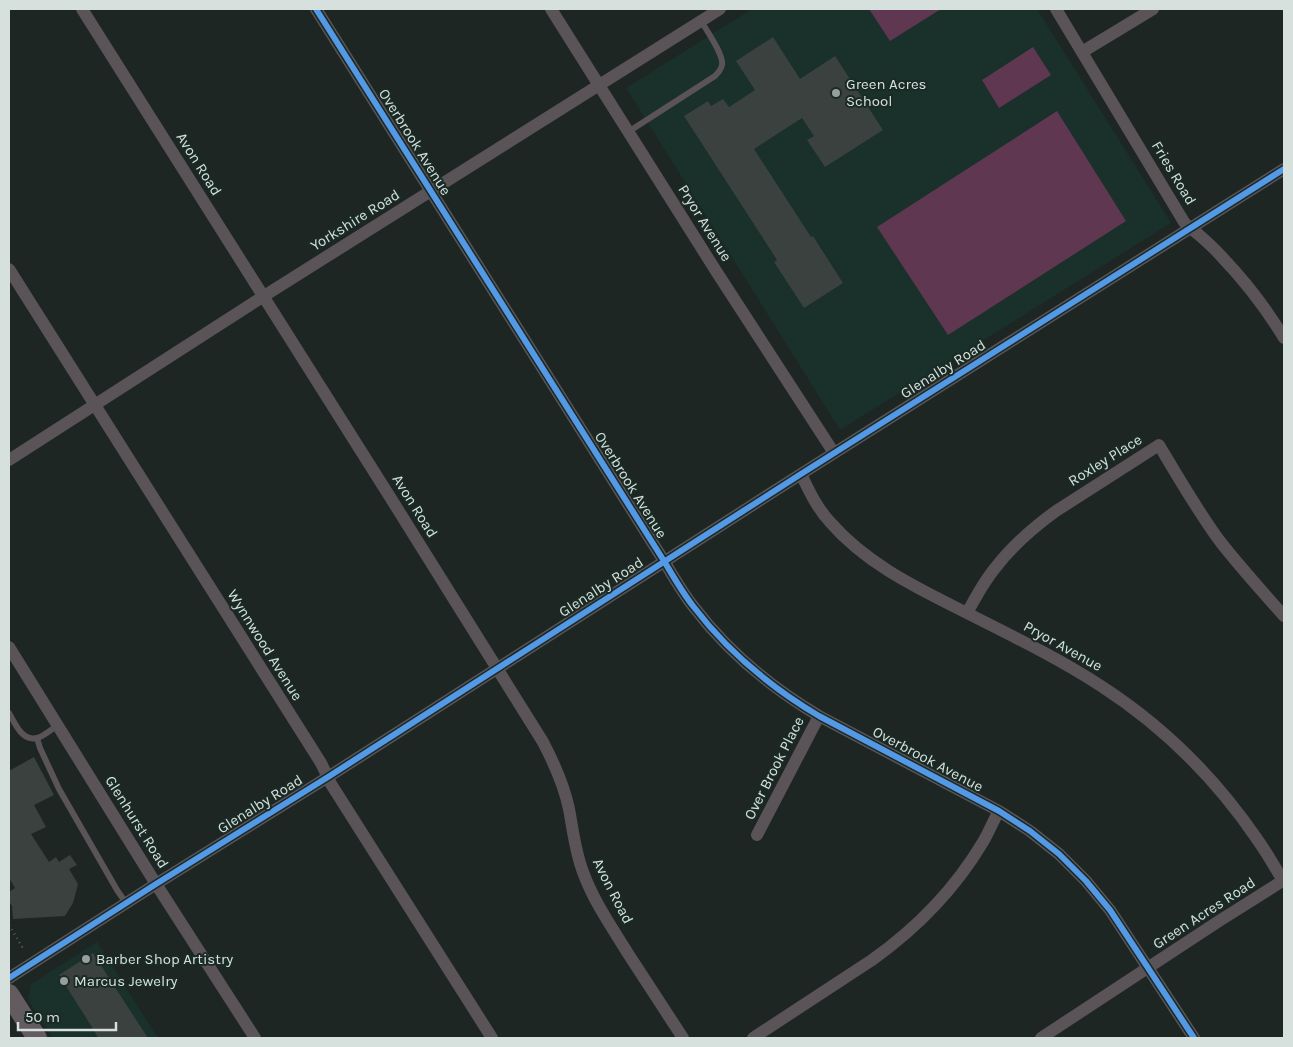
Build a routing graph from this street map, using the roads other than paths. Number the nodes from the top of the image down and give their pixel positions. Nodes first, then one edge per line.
1 (82, 9) edge
2 (316, 9) edge
3 (551, 9) edge
4 (720, 9) edge
5 (1056, 9) edge
6 (1153, 9) edge
7 (701, 21) junction
8 (1082, 52) junction
9 (599, 85) junction
10 (628, 132) junction
11 (1284, 169) edge
12 (431, 191) junction
13 (1189, 229) junction
14 (9, 269) edge
15 (264, 296) junction
16 (1284, 338) edge
17 (94, 405) junction
18 (834, 453) junction
19 (9, 460) edge
20 (800, 474) junction
21 (664, 562) junction
22 (966, 613) junction
23 (1284, 616) edge
24 (9, 648) edge
25 (497, 669) junction
26 (9, 714) edge
27 (819, 716) junction
28 (58, 725) junction
29 (37, 738) junction
30 (328, 777) junction
31 (999, 810) junction
32 (757, 835) dead end
33 (1284, 881) edge
34 (156, 884) junction
35 (126, 903) junction
36 (1148, 968) junction
37 (9, 978) edge
38 (9, 994) edge
39 (37, 1038) edge
40 (255, 1038) edge
41 (492, 1038) edge
42 (683, 1038) edge
43 (752, 1038) edge
44 (1041, 1038) edge
45 (1194, 1038) edge

1 - 15 street, Avon Road
2 - 12 street, Overbrook Avenue
3 - 9 street, Pryor Avenue
4 - 7 street, Yorkshire Road
5 - 8 street, Fries Road
6 - 8 street
7 - 9 street, Yorkshire Road
7 - 10 lane
8 - 13 street, Fries Road
9 - 10 street, Pryor Avenue
9 - 12 street, Yorkshire Road
10 - 18 street, Pryor Avenue
11 - 13 street, Glenalby Road
12 - 15 street, Yorkshire Road
12 - 21 street, Overbrook Avenue
13 - 16 street, Fries Road
13 - 18 street, Glenalby Road
14 - 17 street, Wynnwood Avenue
15 - 17 street, Yorkshire Road
15 - 25 street, Avon Road
17 - 19 street, Yorkshire Road
17 - 30 street, Wynnwood Avenue
18 - 20 street, Glenalby Road
20 - 21 street, Glenalby Road
20 - 22 street, Pryor Avenue
21 - 25 street, Glenalby Road
21 - 27 street, Overbrook Avenue
22 - 23 street, Roxley Place
22 - 33 street, Pryor Avenue
24 - 28 street, Glenhurst Road
25 - 30 street, Glenalby Road
25 - 42 street, Avon Road
26 - 29 lane
27 - 31 street, Overbrook Avenue
27 - 32 street, Over Brook Place
28 - 29 lane
28 - 34 street, Glenhurst Road
29 - 35 lane
30 - 34 street, Glenalby Road
30 - 41 street, Wynnwood Avenue
31 - 36 street, Overbrook Avenue
31 - 43 street
33 - 36 street, Green Acres Road
34 - 35 street, Glenalby Road
34 - 40 street, Glenhurst Road
35 - 37 street, Glenalby Road
36 - 44 street, Green Acres Road
36 - 45 street, Overbrook Avenue
38 - 39 main road

